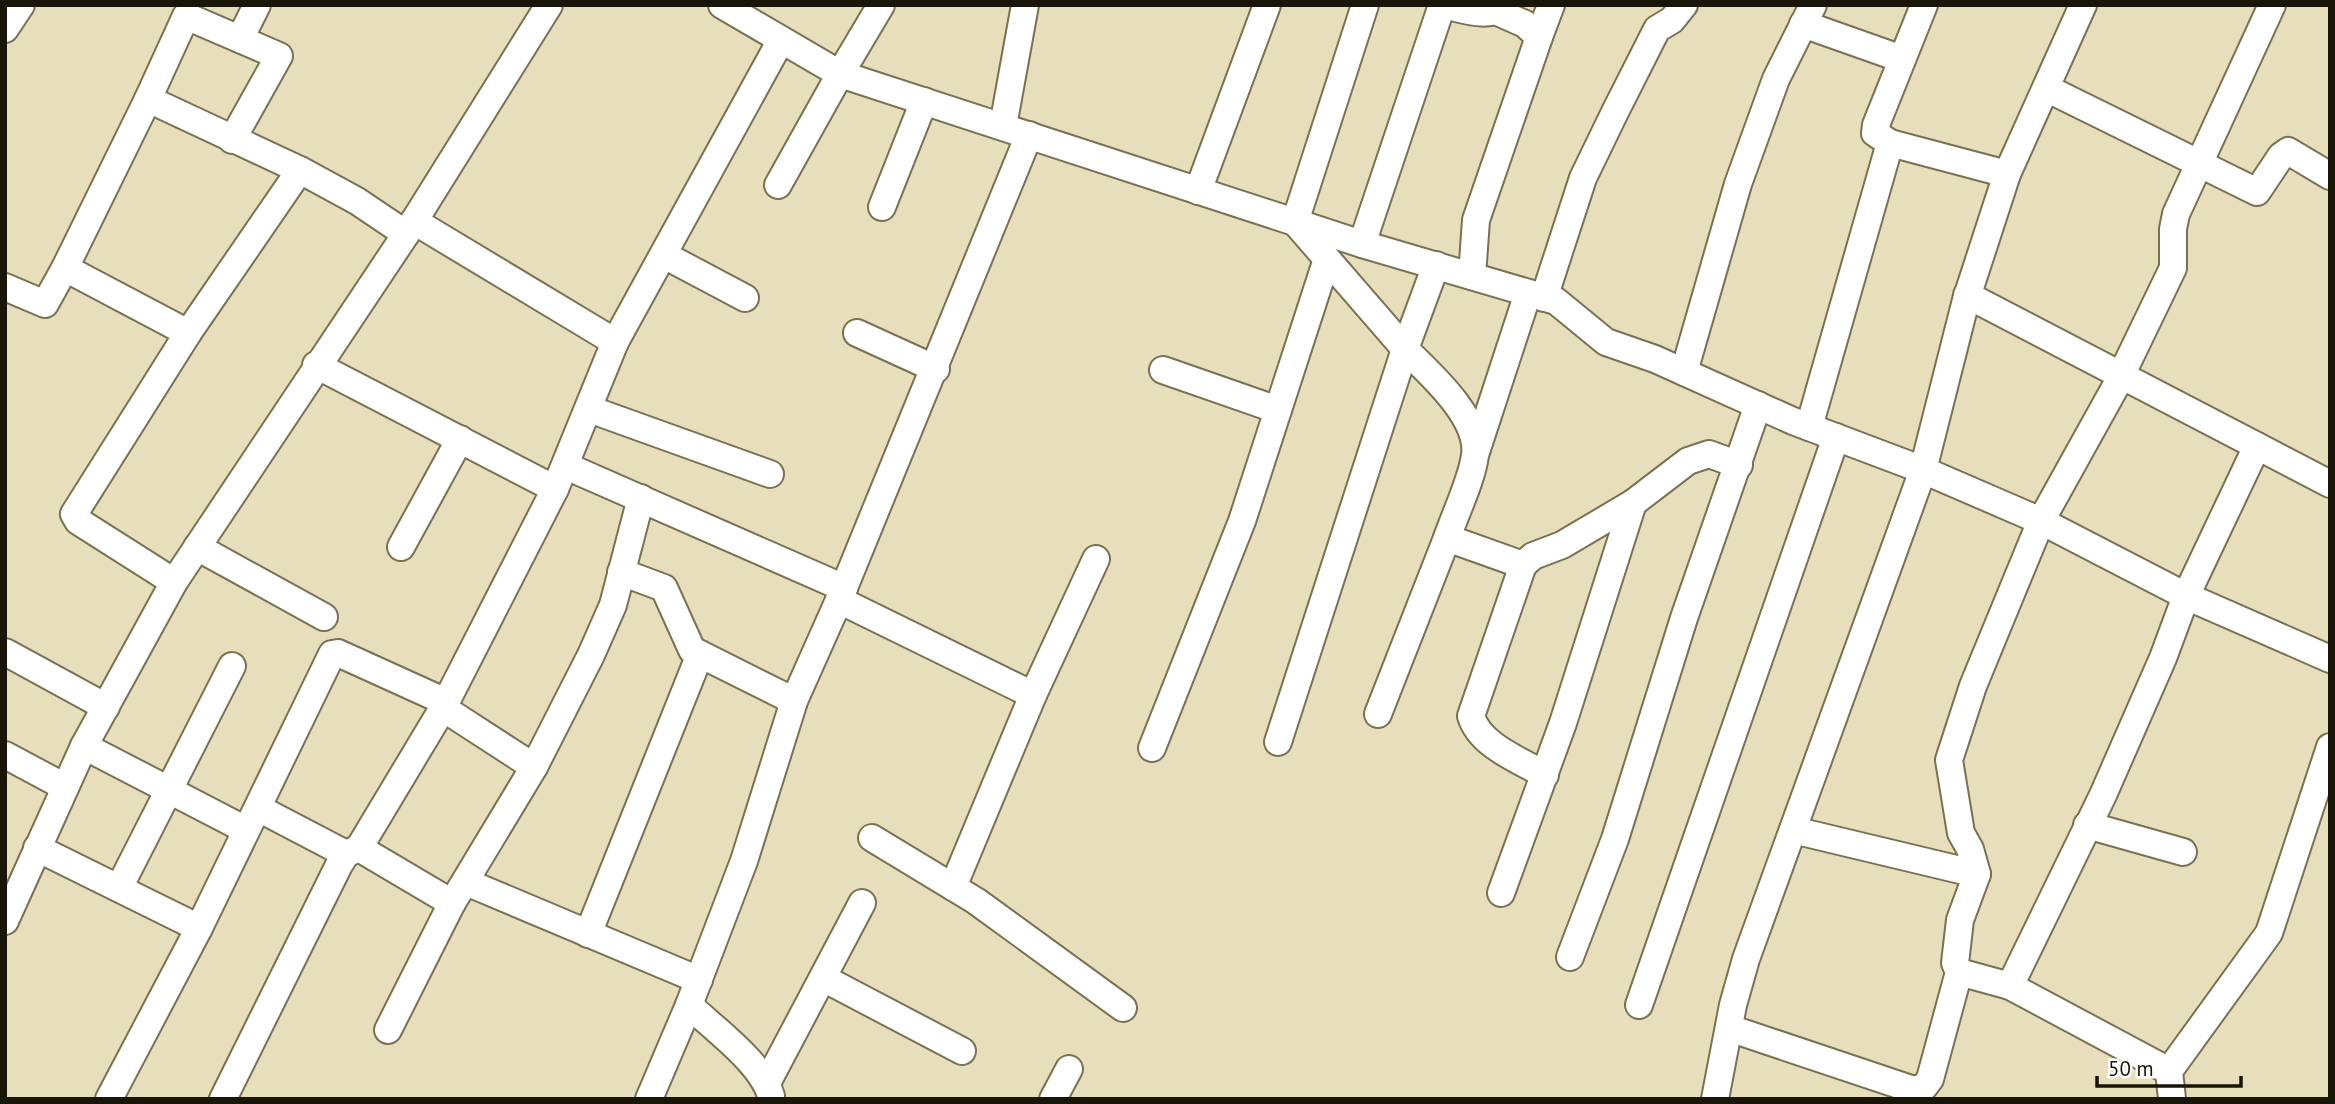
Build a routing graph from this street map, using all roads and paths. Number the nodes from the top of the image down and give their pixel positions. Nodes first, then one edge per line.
1 (22, 5) edge
2 (257, 5) edge
3 (549, 5) edge
4 (722, 5) edge
5 (881, 5) edge
6 (1025, 5) edge
7 (1267, 5) edge
8 (1365, 5) edge
9 (1443, 5) edge
10 (1551, 5) edge
11 (1684, 5) edge
12 (1924, 5) edge
13 (2082, 5) edge
14 (2272, 5) edge
15 (1502, 8) edge
16 (189, 10) edge
17 (1808, 15) edge
18 (5, 29) edge
19 (1539, 37) junction
20 (240, 39) junction
21 (781, 40) junction
22 (1902, 59) junction
23 (840, 74) junction
24 (2046, 88) junction
25 (148, 99) junction
26 (924, 101) junction
27 (1003, 126) junction
28 (1029, 135) junction
29 (232, 140) junction
30 (1891, 143) junction
31 (2201, 162) junction
32 (2328, 168) edge
33 (300, 170) junction
34 (2007, 174) junction
35 (778, 185) dead end
36 (1198, 191) junction
37 (882, 207) dead end
38 (1296, 222) junction
39 (410, 228) junction
40 (1362, 244) junction
41 (664, 255) junction
42 (1326, 262) junction
43 (1436, 265) junction
44 (65, 268) junction
45 (1472, 276) junction
46 (5, 287) edge
47 (1536, 295) junction
48 (1967, 295) junction
49 (745, 298) dead end
50 (857, 332) dead end
51 (188, 333) junction
52 (615, 342) junction
53 (1405, 349) junction
54 (316, 365) junction
55 (936, 369) junction
56 (1163, 370) dead end
57 (1684, 372) junction
58 (2122, 376) junction
59 (1758, 405) junction
60 (589, 409) junction
61 (1278, 410) junction
62 (1809, 427) junction
63 (1836, 437) junction
64 (460, 439) junction
65 (2257, 446) junction
66 (1475, 454) junction
67 (1739, 465) junction
68 (1923, 470) junction
69 (770, 474) dead end
70 (561, 477) junction
71 (2330, 484) edge
72 (641, 498) junction
73 (1633, 503) junction
74 (2041, 521) junction
75 (1447, 538) junction
76 (197, 547) junction
77 (401, 547) dead end
78 (1096, 559) dead end
79 (1523, 565) junction
80 (621, 572) junction
81 (174, 582) junction
82 (842, 594) junction
83 (2186, 596) junction
84 (324, 617) dead end
85 (5, 652) edge
86 (700, 654) junction
87 (2330, 659) edge
88 (232, 666) dead end
89 (1032, 695) junction
90 (794, 701) junction
91 (444, 705) junction
92 (106, 706) junction
93 (1378, 713) dead end
94 (1278, 742) dead end
95 (84, 747) junction
96 (2330, 747) edge
97 (1152, 748) dead end
98 (5, 755) edge
99 (534, 767) junction
100 (1545, 775) junction
101 (65, 787) junction
102 (169, 790) junction
103 (252, 819) junction
104 (2087, 825) junction
105 (1793, 830) junction
106 (872, 838) dead end
107 (353, 851) junction
108 (2183, 852) dead end
109 (23, 858) edge
110 (1977, 874) junction
111 (953, 887) junction
112 (119, 888) junction
113 (459, 892) junction
114 (1501, 893) dead end
115 (862, 902) dead end
116 (5, 921) edge
117 (198, 928) junction
118 (588, 934) junction
119 (1570, 957) dead end
120 (1959, 972) junction
121 (822, 978) junction
122 (699, 980) junction
123 (2010, 986) junction
124 (689, 1005) junction
125 (1639, 1005) dead end
126 (1123, 1008) dead end
127 (1728, 1028) junction
128 (388, 1030) dead end
129 (962, 1051) dead end
130 (1069, 1069) dead end
131 (2169, 1071) junction
132 (769, 1091) edge
133 (109, 1099) edge
134 (223, 1099) edge
135 (649, 1099) edge
136 (1053, 1099) edge
137 (1715, 1099) edge
138 (2172, 1099) edge

1 - 18 street
2 - 20 street
3 - 39 street
4 - 21 street
5 - 23 street
6 - 27 street
7 - 36 street
8 - 38 street
9 - 15 street
9 - 40 street
10 - 19 street
11 - 47 street
12 - 22 street
13 - 24 street
14 - 31 street
15 - 19 street
16 - 20 street
16 - 25 street
17 - 22 street
17 - 57 street
19 - 45 street
20 - 29 street
21 - 23 street
21 - 41 street
22 - 30 street
23 - 26 street
23 - 35 street
24 - 31 street
24 - 34 street
25 - 29 street
25 - 44 street
26 - 27 street
26 - 37 street
27 - 28 street
28 - 36 street
28 - 55 street
29 - 33 street
30 - 34 street
30 - 62 street
31 - 32 street
31 - 58 street
33 - 39 street
33 - 51 street
34 - 48 street
36 - 38 street
38 - 40 street
38 - 42 street
39 - 52 street
39 - 54 street
40 - 43 street
41 - 49 street
41 - 52 street
42 - 53 street
42 - 61 street
43 - 45 street
43 - 53 street
44 - 46 street
44 - 51 street
45 - 47 street
47 - 57 street
47 - 66 street
48 - 58 street
48 - 68 street
50 - 55 street
51 - 81 street
52 - 60 street
53 - 66 street
53 - 94 street
54 - 64 street
54 - 76 street
55 - 82 street
56 - 61 street
57 - 59 street
58 - 65 street
58 - 74 street
59 - 62 street
59 - 67 street
60 - 69 street
60 - 70 street
61 - 97 street
62 - 63 street
63 - 68 street
63 - 125 street
64 - 70 street
64 - 77 street
65 - 71 street
65 - 83 street
66 - 75 street
67 - 73 street
67 - 119 street
68 - 74 street
68 - 105 street
70 - 72 street
70 - 91 street
72 - 80 street
72 - 82 street
73 - 79 street
73 - 100 street
74 - 83 street
74 - 110 street
75 - 79 street
75 - 93 street
76 - 81 street
76 - 84 street
78 - 89 street
79 - 100 street
80 - 86 street
80 - 99 street
81 - 92 street
82 - 89 street
82 - 90 street
83 - 87 street
83 - 104 street
85 - 92 street
86 - 90 street
86 - 118 street
88 - 102 street
89 - 111 street
90 - 122 street
91 - 99 street
91 - 103 street
91 - 107 street
92 - 95 street
95 - 101 street
95 - 102 street
96 - 131 street
98 - 101 street
99 - 113 street
100 - 114 street
101 - 109 street
102 - 103 street
102 - 112 street
103 - 107 street
103 - 117 street
104 - 108 street
104 - 123 street
105 - 110 street
105 - 127 street
106 - 111 street
107 - 113 street
107 - 134 street
109 - 112 street
109 - 116 street
110 - 120 street
111 - 126 street
112 - 117 street
113 - 118 street
113 - 128 street
115 - 121 street
117 - 133 street
118 - 122 street
120 - 123 street
120 - 127 street
121 - 129 street
121 - 132 street
122 - 124 street
123 - 131 street
124 - 132 street
124 - 135 street
127 - 137 street
130 - 136 street
131 - 138 street

